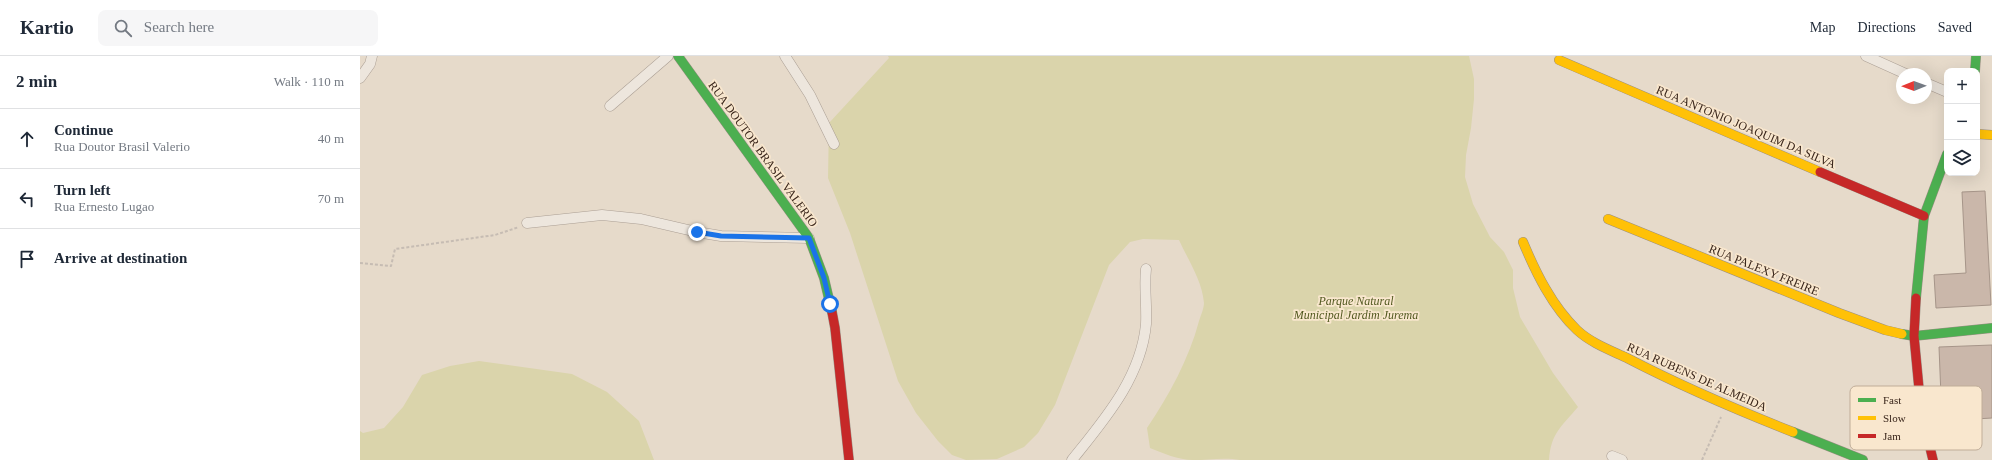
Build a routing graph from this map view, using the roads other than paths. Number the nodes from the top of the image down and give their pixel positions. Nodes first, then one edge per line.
1 (372, 56) edge
2 (668, 56) edge
3 (678, 56) edge
4 (785, 56) edge
5 (1866, 56) edge
6 (1976, 56) edge
7 (1559, 60) dead end
8 (1975, 68) edge
9 (1896, 70) edge
10 (360, 78) edge
11 (1932, 86) edge
12 (1944, 91) edge
13 (610, 106) dead end
14 (1980, 134) edge
15 (1992, 135) edge
16 (834, 144) dead end
17 (1944, 162) edge
18 (1924, 216) junction
19 (1608, 219) dead end
20 (527, 223) road end
21 (809, 238) junction
22 (1523, 242) dead end
23 (1146, 269) dead end
24 (1992, 328) edge
25 (1914, 336) junction
26 (1919, 386) edge
27 (1931, 450) edge
28 (1612, 456) dead end
29 (849, 460) edge
30 (1072, 460) edge
31 (1622, 460) edge
32 (1863, 460) edge
33 (1933, 460) edge

1 - 10 street
2 - 13 street
3 - 21 street, RUA DOUTOR BRASIL VALERIO
4 - 16 street
5 - 9 street
6 - 8 street
7 - 18 street, RUA ANTONIO JOAQUIM DA SILVA
11 - 12 street
14 - 15 street
17 - 18 street
18 - 25 street
19 - 25 street, RUA PALEXY FREIRE
20 - 21 street
21 - 29 street, RUA DOUTOR BRASIL VALERIO
22 - 32 street, RUA RUBENS DE ALMEIDA
23 - 30 street
24 - 25 street
25 - 26 street
27 - 33 street
28 - 31 street

